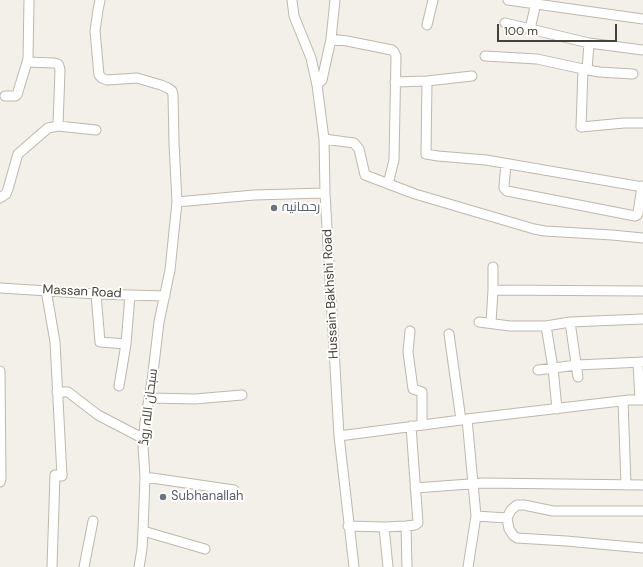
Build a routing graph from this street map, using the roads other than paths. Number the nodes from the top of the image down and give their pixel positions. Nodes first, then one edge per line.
1 (29, 0) edge
2 (100, 0) edge
3 (292, 0) edge
4 (335, 0) edge
5 (433, 0) edge
6 (508, 0) edge
7 (536, 3) junction
8 (643, 19) edge
9 (505, 23) dead end
10 (427, 24) dead end
11 (530, 29) junction
12 (331, 39) junction
13 (589, 42) junction
14 (643, 50) edge
15 (485, 56) dead end
16 (27, 62) junction
17 (585, 70) junction
18 (633, 74) dead end
19 (472, 76) dead end
20 (427, 81) junction
21 (395, 82) junction
22 (317, 85) junction
23 (5, 96) dead end
24 (643, 123) edge
25 (58, 126) junction
26 (96, 130) dead end
27 (324, 139) junction
28 (506, 164) junction
29 (388, 184) junction
30 (643, 186) edge
31 (326, 193) junction
32 (0, 198) edge
33 (178, 202) junction
34 (643, 238) edge
35 (493, 268) dead end
36 (0, 288) edge
37 (46, 290) junction
38 (493, 290) junction
39 (643, 291) edge
40 (96, 294) junction
41 (130, 295) junction
42 (165, 296) junction
43 (643, 319) edge
44 (479, 322) dead end
45 (570, 322) junction
46 (491, 323) junction
47 (546, 326) junction
48 (410, 331) dead end
49 (449, 334) dead end
50 (126, 344) junction
51 (640, 363) edge
52 (577, 365) junction
53 (553, 368) junction
54 (538, 370) dead end
55 (0, 371) edge
56 (578, 377) dead end
57 (641, 384) edge
58 (119, 386) dead end
59 (57, 392) junction
60 (242, 396) dead end
61 (150, 398) junction
62 (642, 400) edge
63 (624, 401) junction
64 (557, 409) junction
65 (464, 420) junction
66 (422, 425) junction
67 (410, 426) junction
68 (339, 436) junction
69 (144, 439) junction
70 (145, 477) junction
71 (0, 482) edge
72 (473, 484) junction
73 (626, 485) junction
74 (643, 486) edge
75 (415, 488) junction
76 (234, 490) dead end
77 (643, 511) edge
78 (476, 516) junction
79 (507, 518) junction
80 (93, 521) dead end
81 (348, 526) junction
82 (406, 526) junction
83 (384, 527) junction
84 (143, 531) junction
85 (643, 548) edge
86 (206, 549) dead end
87 (52, 567) edge
88 (84, 567) edge
89 (139, 567) edge
90 (354, 567) edge
91 (388, 567) edge
92 (407, 567) edge
93 (468, 567) edge

1 - 16 street
2 - 33 street, سبحان اللہ روڈ
3 - 22 street, Hussain Bakhshi Road
4 - 12 street
5 - 10 street
6 - 7 street
7 - 8 street
7 - 11 street
9 - 11 street
11 - 13 street
12 - 21 street
12 - 22 street
13 - 14 street
13 - 17 street
15 - 17 street
16 - 23 street
16 - 25 street
17 - 18 street
17 - 24 street
19 - 20 street
20 - 21 street
20 - 28 street
21 - 29 street
22 - 27 street, Hussain Bakhshi Road
25 - 26 street
25 - 32 street
27 - 29 street
27 - 31 street, Hussain Bakhshi Road
28 - 30 street
28 - 30 street
29 - 34 street
31 - 33 street
31 - 68 street, Hussain Bakhshi Road
33 - 42 street, سبحان اللہ روڈ
35 - 38 street
36 - 37 street, Massan Road
37 - 40 street, Massan Road
37 - 59 street
38 - 39 street
38 - 46 street
40 - 41 street, Massan Road
40 - 50 street
41 - 42 street, Massan Road
41 - 50 street
42 - 61 street, سبحان اللہ روڈ
43 - 45 street
44 - 46 street
45 - 47 street
45 - 52 street
46 - 47 street
47 - 53 street
48 - 66 street
49 - 65 street
50 - 58 street
51 - 52 street
51 - 57 street
52 - 53 street
52 - 56 street
53 - 54 street
53 - 64 street
55 - 71 street
57 - 62 street
59 - 69 street
59 - 87 street
60 - 61 street
61 - 69 street, سبحان اللہ روڈ
62 - 63 street
63 - 64 street
63 - 73 street
64 - 65 street
65 - 66 street
65 - 72 street
66 - 67 street
67 - 68 street
67 - 75 street
68 - 81 street, Hussain Bakhshi Road
69 - 70 street, سبحان اللہ روڈ
70 - 76 street
70 - 84 street, سبحان اللہ روڈ
72 - 73 street
72 - 75 street
72 - 78 street
73 - 74 street
75 - 82 street
77 - 79 street
78 - 79 street
78 - 93 street
79 - 85 street
80 - 88 street
81 - 83 street
81 - 90 street, Hussain Bakhshi Road
82 - 83 street
82 - 92 street
83 - 91 street
84 - 86 street
84 - 89 street, سبحان اللہ روڈ

